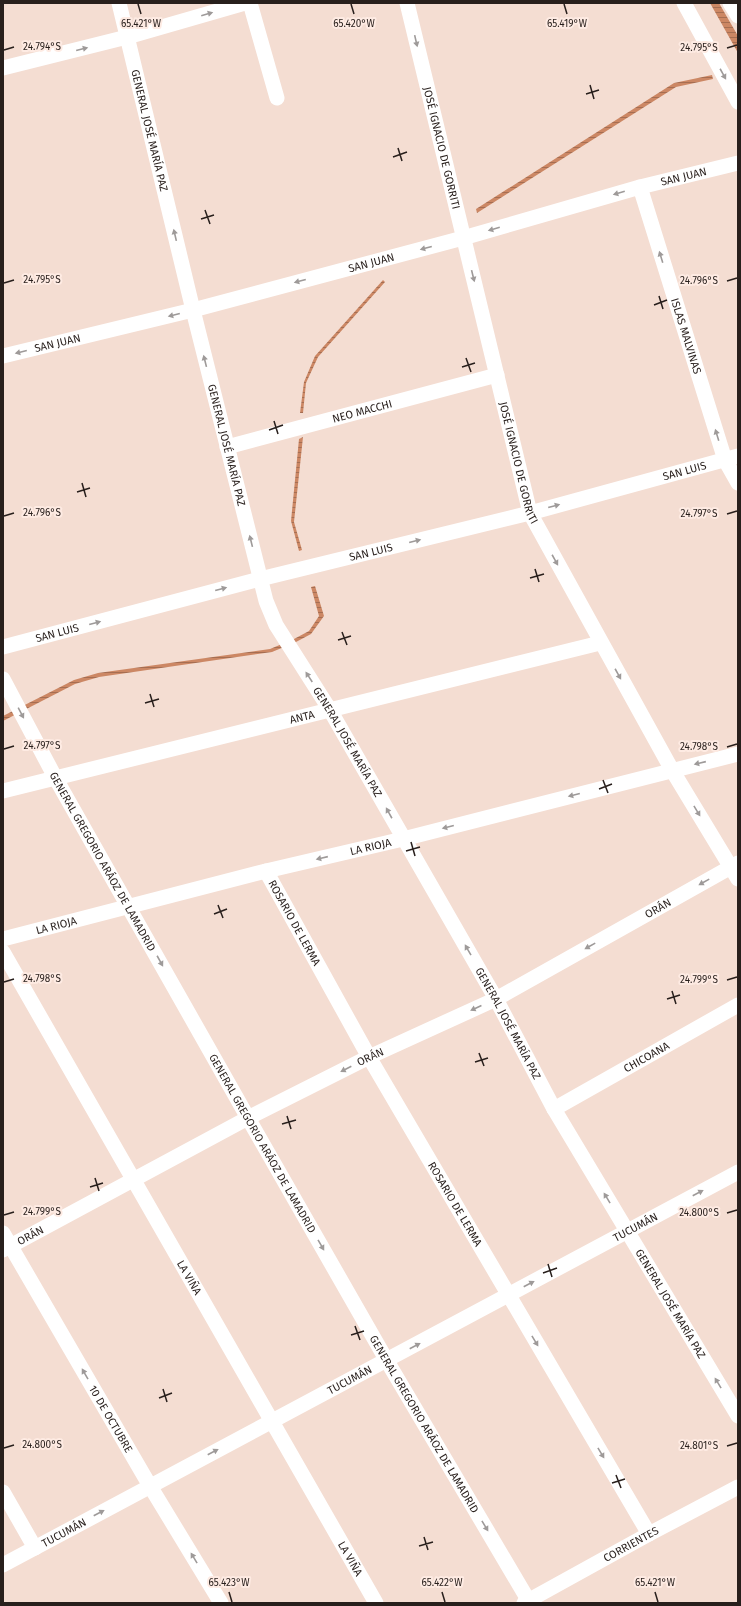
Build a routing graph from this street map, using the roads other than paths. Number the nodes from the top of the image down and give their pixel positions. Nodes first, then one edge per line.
1 (119, 3) edge
2 (245, 3) edge
3 (250, 3) edge
4 (407, 3) edge
5 (684, 3) edge
6 (730, 3) edge
7 (738, 16) edge
8 (127, 37) junction
9 (3, 68) edge
10 (277, 98) dead end
11 (738, 102) edge
12 (738, 163) edge
13 (640, 187) junction
14 (463, 238) junction
15 (193, 310) junction
16 (3, 356) edge
17 (497, 375) junction
18 (227, 447) junction
19 (731, 458) edge
20 (738, 483) edge
21 (530, 513) junction
22 (260, 579) junction
23 (600, 642) junction
24 (3, 647) edge
25 (3, 679) edge
26 (330, 710) junction
27 (738, 754) edge
28 (672, 770) junction
29 (56, 779) junction
30 (3, 791) edge
31 (403, 839) junction
32 (736, 870) edge
33 (266, 871) junction
34 (129, 906) junction
35 (3, 939) edge
36 (3, 952) edge
37 (496, 999) junction
38 (738, 1005) edge
39 (369, 1057) junction
40 (554, 1109) junction
41 (248, 1118) junction
42 (738, 1172) edge
43 (132, 1179) junction
44 (627, 1231) junction
45 (5, 1243) edge
46 (508, 1295) junction
47 (387, 1361) junction
48 (738, 1416) edge
49 (272, 1420) junction
50 (150, 1486) junction
51 (738, 1487) edge
52 (3, 1492) edge
53 (649, 1534) junction
54 (35, 1548) junction
55 (3, 1565) edge
56 (528, 1602) edge
57 (221, 1603) edge
58 (376, 1603) edge

1 - 8 street, GENERAL JOSÉ MARÍA PAZ
8 -> 2 street
3 - 10 street
4 -> 14 street, JOSÉ IGNACIO DE GORRITI
5 -> 11 street
6 - 7 street
9 -> 8 street
15 -> 8 street, GENERAL JOSÉ MARÍA PAZ
12 - 13 street, SAN JUAN
13 -> 14 street, SAN JUAN
19 -> 13 street, ISLAS MALVINAS
14 -> 15 street, SAN JUAN
14 -> 17 street, JOSÉ IGNACIO DE GORRITI
15 -> 16 street, SAN JUAN
18 -> 15 street, GENERAL JOSÉ MARÍA PAZ
17 - 18 street, NEO MACCHI
17 - 21 street, JOSÉ IGNACIO DE GORRITI
22 -> 18 street, GENERAL JOSÉ MARÍA PAZ
19 - 20 street, ISLAS MALVINAS
21 -> 19 street, SAN LUIS
22 -> 21 street, SAN LUIS
21 -> 23 street, JOSÉ IGNACIO DE GORRITI
24 -> 22 street, SAN LUIS
26 -> 22 street, GENERAL JOSÉ MARÍA PAZ
23 - 26 street, ANTA
23 -> 28 street, JOSÉ IGNACIO DE GORRITI
25 -> 29 street, GENERAL GREGORIO ARÁOZ DE LAMADRID
26 - 29 street, ANTA
31 -> 26 street, GENERAL JOSÉ MARÍA PAZ
27 -> 28 street, LA RIOJA
28 -> 31 street, LA RIOJA
28 -> 32 street, JOSÉ IGNACIO DE GORRITI
29 - 30 street, ANTA
29 - 34 street, GENERAL GREGORIO ARÁOZ DE LAMADRID
31 -> 33 street, LA RIOJA
37 -> 31 street, GENERAL JOSÉ MARÍA PAZ
32 -> 37 street, ORÁN
33 - 34 street, LA RIOJA
33 - 39 street, ROSARIO DE LERMA
34 - 35 street, LA RIOJA
34 -> 41 street, GENERAL GREGORIO ARÁOZ DE LAMADRID
36 - 43 street, LA VIÑA
37 -> 39 street, ORÁN
37 - 40 street, GENERAL JOSÉ MARÍA PAZ
38 - 40 street, CHICOANA
39 -> 41 street, ORÁN
39 - 46 street, ROSARIO DE LERMA
44 -> 40 street, GENERAL JOSÉ MARÍA PAZ
41 - 43 street, ORÁN
41 -> 47 street, GENERAL GREGORIO ARÁOZ DE LAMADRID
44 -> 42 street, TUCUMÁN
43 - 45 street, ORÁN
43 - 49 street, LA VIÑA
46 -> 44 street, TUCUMÁN
48 -> 44 street, GENERAL JOSÉ MARÍA PAZ
50 -> 45 street, 10 DE OCTUBRE
47 -> 46 street, TUCUMÁN
46 -> 53 street, ROSARIO DE LERMA
47 - 49 street, TUCUMÁN
47 -> 56 street, GENERAL GREGORIO ARÁOZ DE LAMADRID
50 -> 49 street, TUCUMÁN
49 - 58 street, LA VIÑA
54 -> 50 street, TUCUMÁN
57 -> 50 street, 10 DE OCTUBRE
51 - 53 street, CORRIENTES
52 - 54 street
53 - 56 street, CORRIENTES
54 - 55 street, TUCUMÁN

